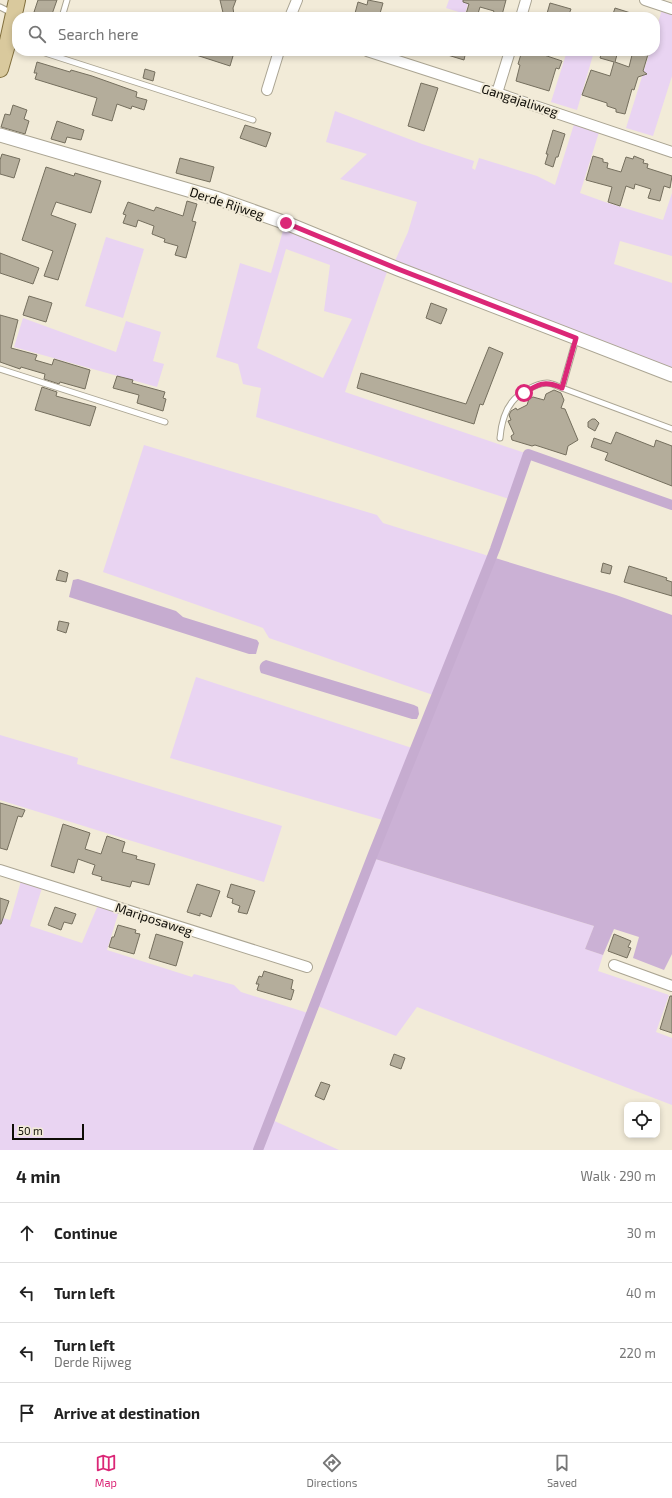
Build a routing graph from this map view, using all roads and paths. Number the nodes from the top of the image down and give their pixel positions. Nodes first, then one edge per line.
1 (67, 0) edge
2 (297, 0) edge
3 (526, 0) edge
4 (645, 0) edge
5 (10, 7) edge
6 (672, 8) edge
7 (63, 12) edge
8 (292, 12) edge
9 (522, 12) edge
10 (55, 56) edge
11 (277, 56) edge
12 (382, 56) edge
13 (508, 56) edge
14 (0, 69) edge
15 (267, 90) dead end
16 (497, 93) junction
17 (253, 120) dead end
18 (0, 135) edge
19 (672, 152) edge
20 (576, 338) junction
21 (0, 369) edge
22 (672, 375) edge
23 (562, 388) junction
24 (165, 422) dead end
25 (672, 429) edge
26 (500, 438) dead end
27 (0, 870) edge
28 (614, 965) dead end
29 (307, 967) dead end
30 (672, 986) edge

1 - 7 lane
2 - 8 street
3 - 9 street
4 - 6 street
5 - 14 main road
10 - 17 lane
11 - 15 street
12 - 16 street, Gangajaliweg
13 - 16 street
16 - 19 street, Gangajaliweg
18 - 20 street, Derde Rijweg
20 - 22 street, Derde Rijweg
20 - 23 lane
21 - 24 lane
23 - 25 lane
23 - 26 lane
27 - 29 street, Mariposaweg
28 - 30 street

